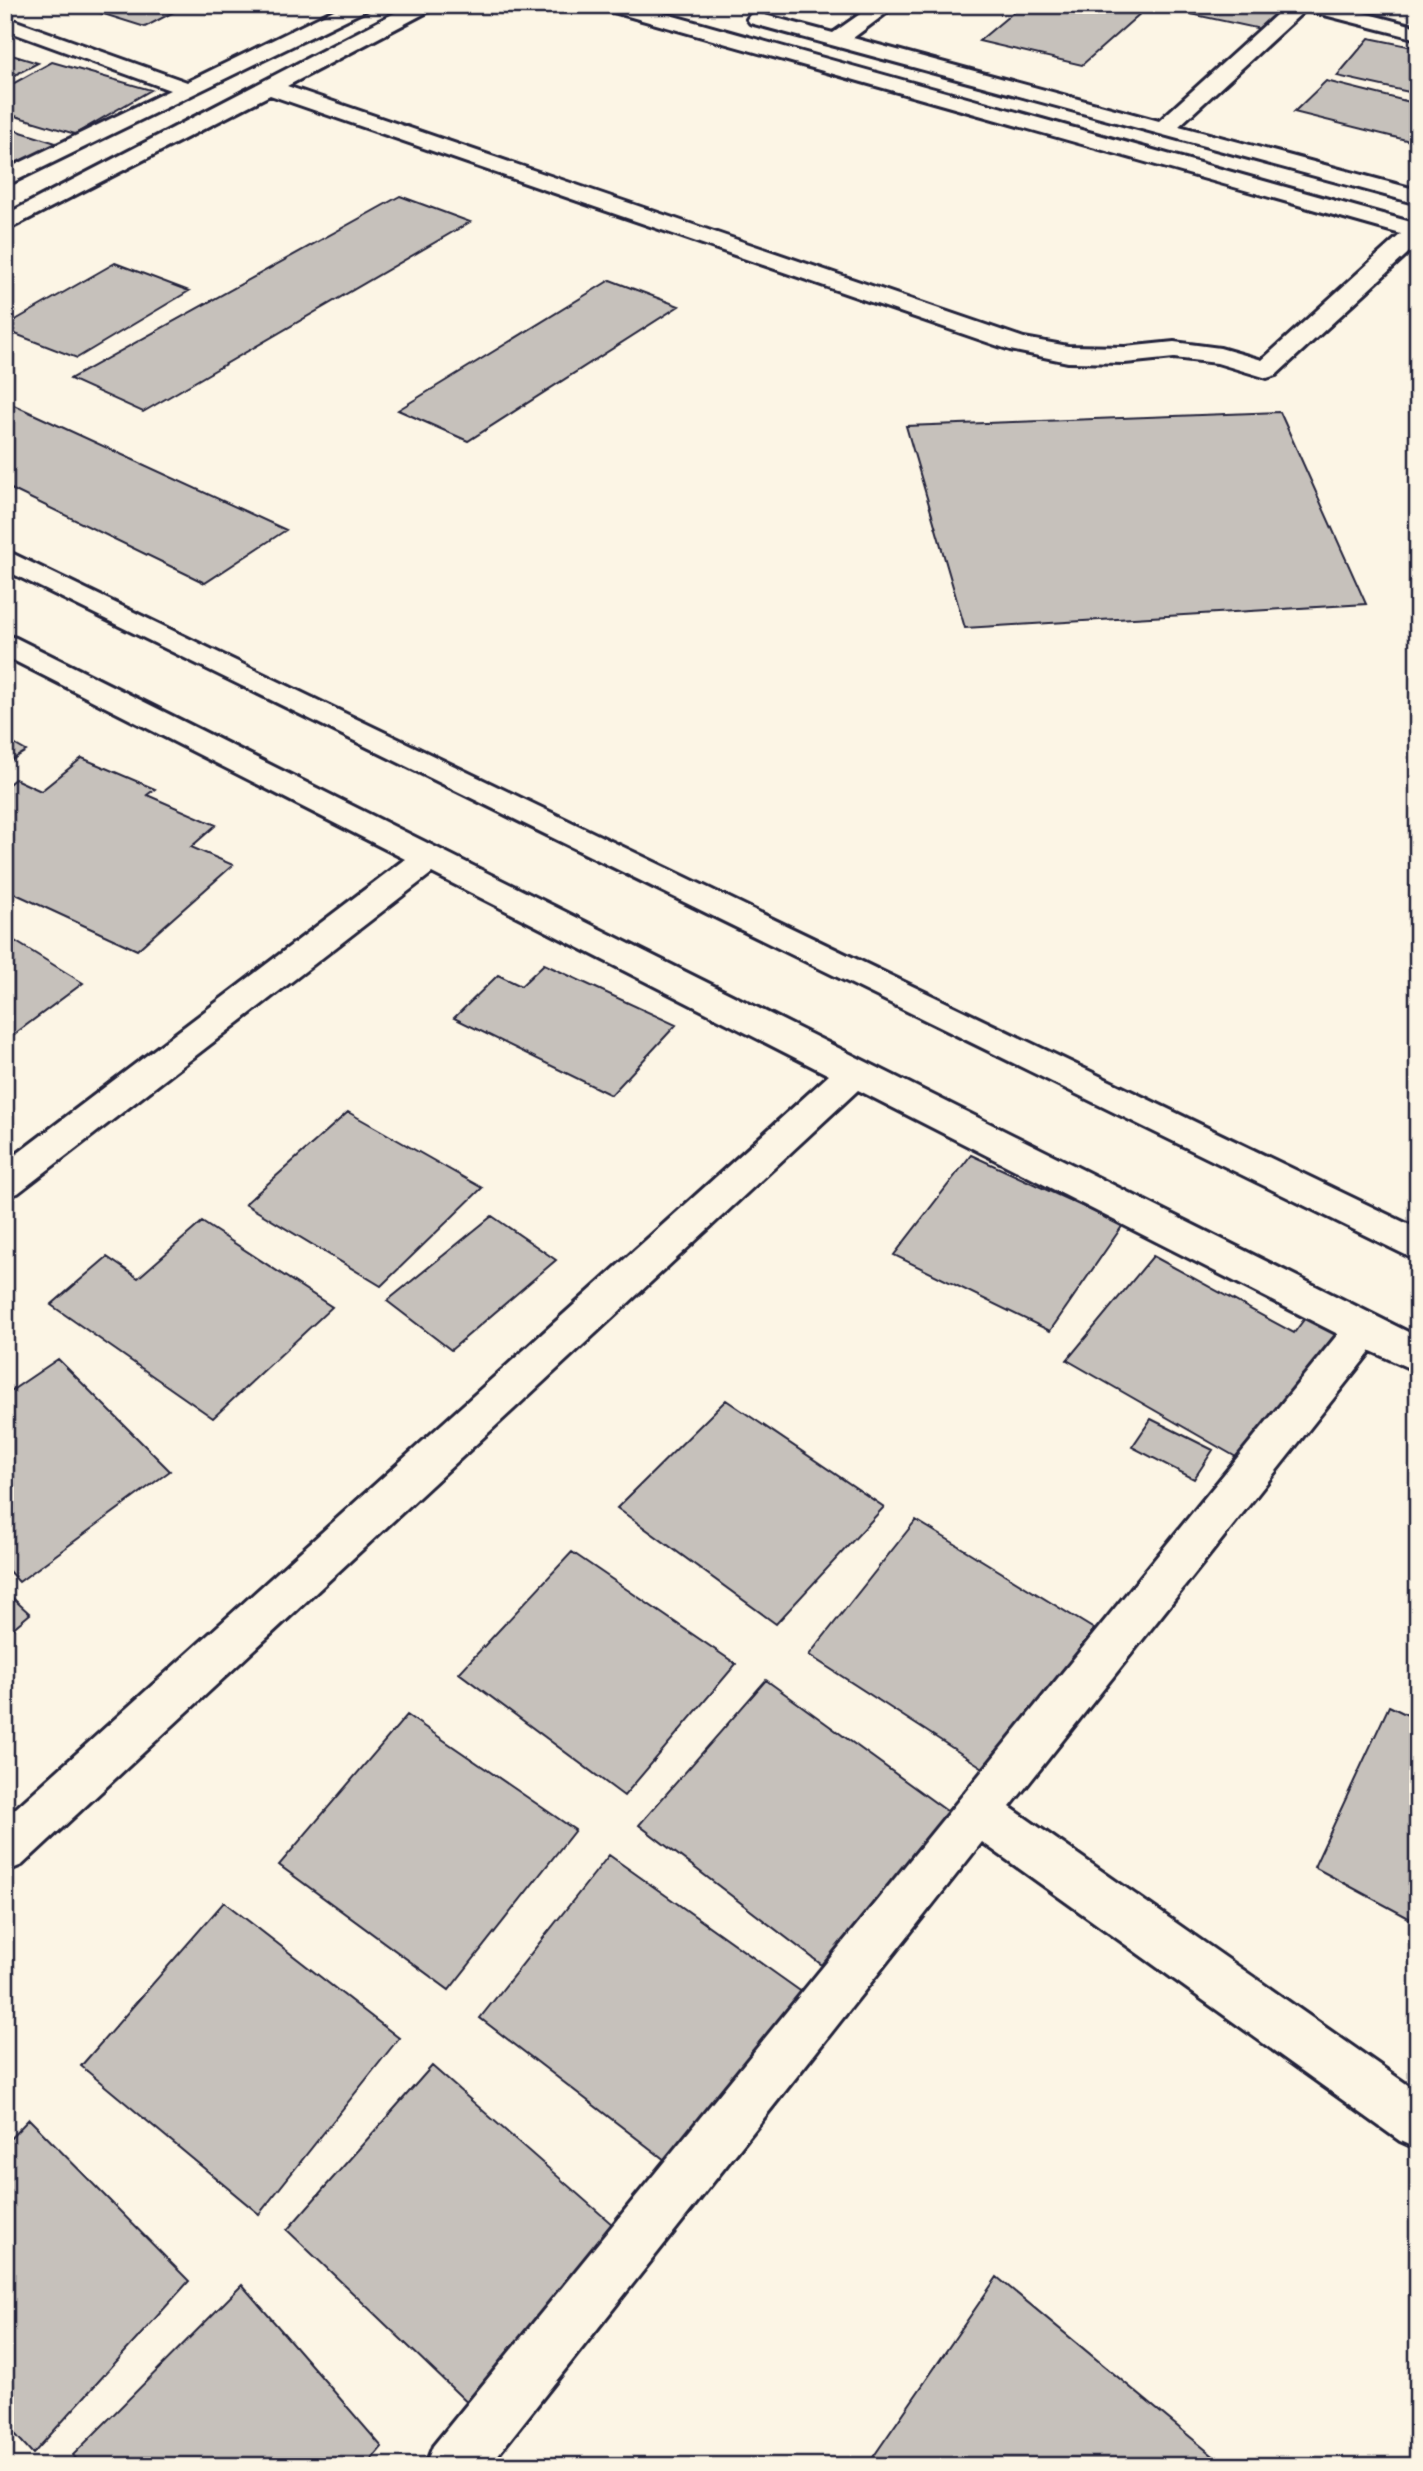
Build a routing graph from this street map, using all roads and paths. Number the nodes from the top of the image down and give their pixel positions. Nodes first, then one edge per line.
1 (361, 5) edge
2 (426, 5) edge
3 (610, 5) edge
4 (887, 5) edge
5 (1300, 5) edge
6 (1308, 5) edge
7 (733, 12) dead end
8 (5, 23) edge
9 (1416, 31) edge
10 (837, 40) junction
11 (269, 87) junction
12 (190, 90) junction
13 (1163, 128) junction
14 (5, 179) edge
15 (1418, 197) edge
16 (5, 224) edge
17 (1418, 231) edge
18 (5, 559) edge
19 (5, 644) edge
20 (429, 858) junction
21 (855, 1072) junction
22 (5, 1183) edge
23 (1418, 1246) edge
24 (1365, 1329) junction
25 (1418, 1356) edge
26 (977, 1811) junction
27 (5, 1849) edge
28 (1418, 2123) edge
29 (453, 2466) edge

1 - 12 street
2 - 11 street
3 - 17 street
4 - 10 street
5 - 13 street
6 - 9 street
7 - 10 street
8 - 12 street
10 - 13 street
11 - 16 street
11 - 17 street
12 - 14 street
13 - 15 street
18 - 23 street
19 - 20 street
20 - 21 street
20 - 22 street
21 - 24 street
21 - 27 street
24 - 25 street
24 - 26 street
26 - 28 street
26 - 29 street

